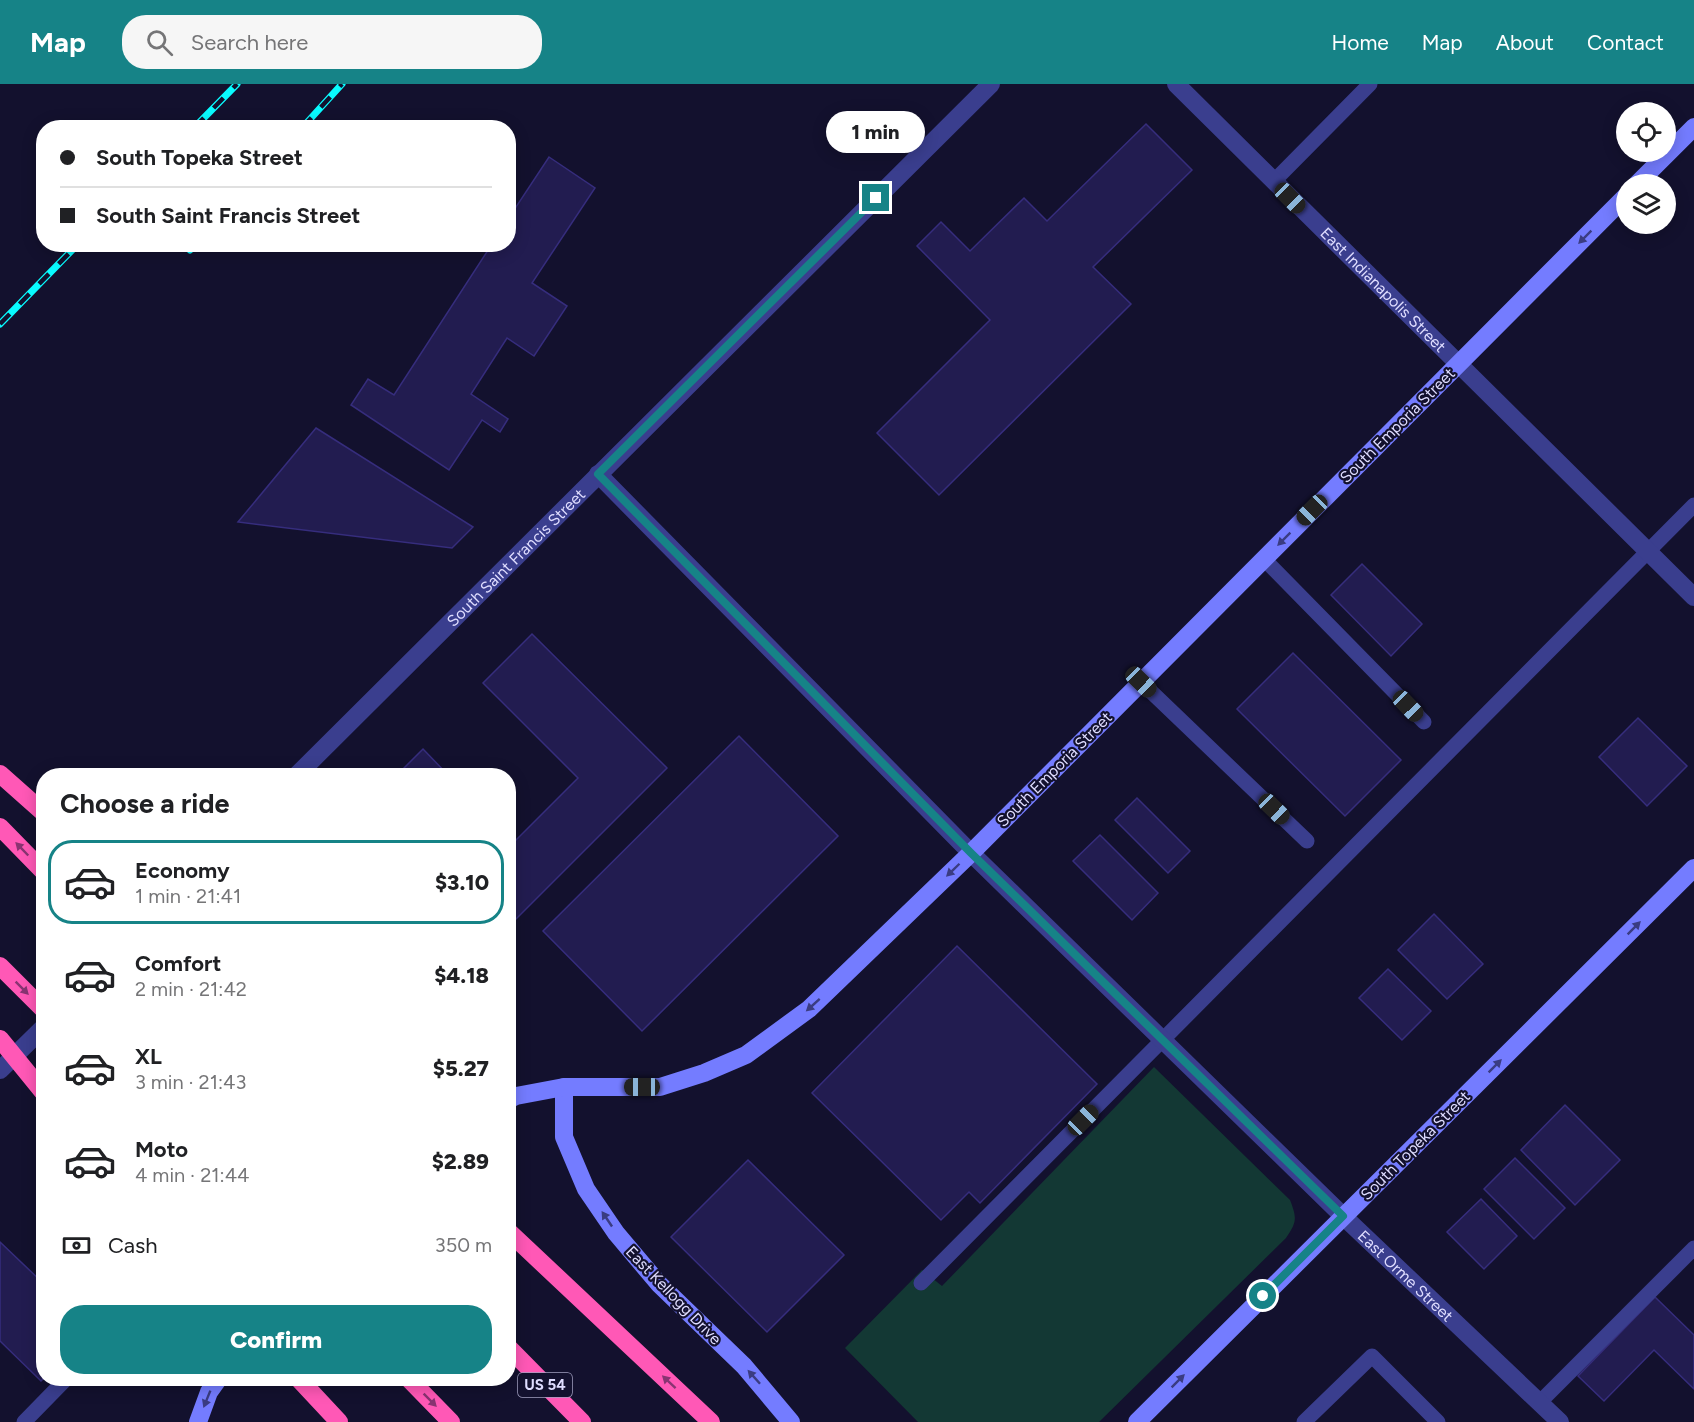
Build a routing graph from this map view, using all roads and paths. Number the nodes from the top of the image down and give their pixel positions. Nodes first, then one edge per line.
1 (991, 84) edge
2 (1176, 84) edge
3 (1370, 84) edge
4 (1694, 127) edge
5 (1647, 174) edge
6 (1274, 181) junction
7 (1616, 206) edge
8 (1458, 364) junction
9 (598, 474) junction
10 (1694, 505) edge
11 (1648, 551) junction
12 (1264, 559) junction
13 (1694, 597) edge
14 (1141, 682) junction
15 (1424, 722) dead end
16 (304, 768) edge
17 (0, 774) edge
18 (36, 806) edge
19 (0, 827) edge
20 (1307, 841) dead end
21 (971, 853) junction
22 (36, 864) edge
23 (1694, 868) edge
24 (0, 966) edge
25 (36, 1002) edge
26 (36, 1035) edge
27 (0, 1039) edge
28 (1163, 1040) junction
29 (0, 1070) edge
30 (36, 1083) edge
31 (564, 1087) junction
32 (516, 1096) edge
33 (1343, 1216) junction
34 (516, 1239) edge
35 (1694, 1248) edge
36 (921, 1283) dead end
37 (516, 1355) edge
38 (59, 1386) edge
39 (213, 1386) edge
40 (305, 1386) edge
41 (416, 1386) edge
42 (1539, 1402) junction
43 (1555, 1421) edge
44 (24, 1422) edge
45 (198, 1422) edge
46 (339, 1422) edge
47 (451, 1422) edge
48 (582, 1422) edge
49 (711, 1422) edge
50 (791, 1422) edge
51 (1137, 1422) edge
52 (1304, 1422) edge
53 (1438, 1422) edge

1 - 9 street, South Saint Francis Street
2 - 6 street, East Indianapolis Street
3 - 6 lane
4 - 5 street
6 - 8 street, East Indianapolis Street
7 -> 8 street, South Emporia Street
8 - 11 street, East Indianapolis Street
8 -> 12 street, South Emporia Street
9 - 16 street, South Saint Francis Street
9 - 21 street, East Orme Street
10 - 11 lane
11 - 13 street, East Indianapolis Street
11 - 28 lane
12 - 14 street, South Emporia Street
12 - 15 lane
14 - 20 lane
14 - 21 street, South Emporia Street
17 - 18 highway
22 -> 19 highway
21 - 28 street, East Orme Street
21 -> 31 street, South Emporia Street
33 -> 23 street, South Topeka Street
24 -> 25 highway
26 - 29 street
27 - 30 highway
28 - 33 street, East Orme Street
28 - 36 lane
31 - 32 street, South Emporia Street
50 -> 31 street, East Kellogg Drive
33 - 42 street, East Orme Street
51 -> 33 street, South Topeka Street
49 -> 34 highway
35 - 42 lane
37 - 48 highway, US 54
38 - 44 lane
39 -> 45 street
40 - 46 highway
41 -> 47 highway
42 - 43 street, East Orme Street
52 - 53 lane

